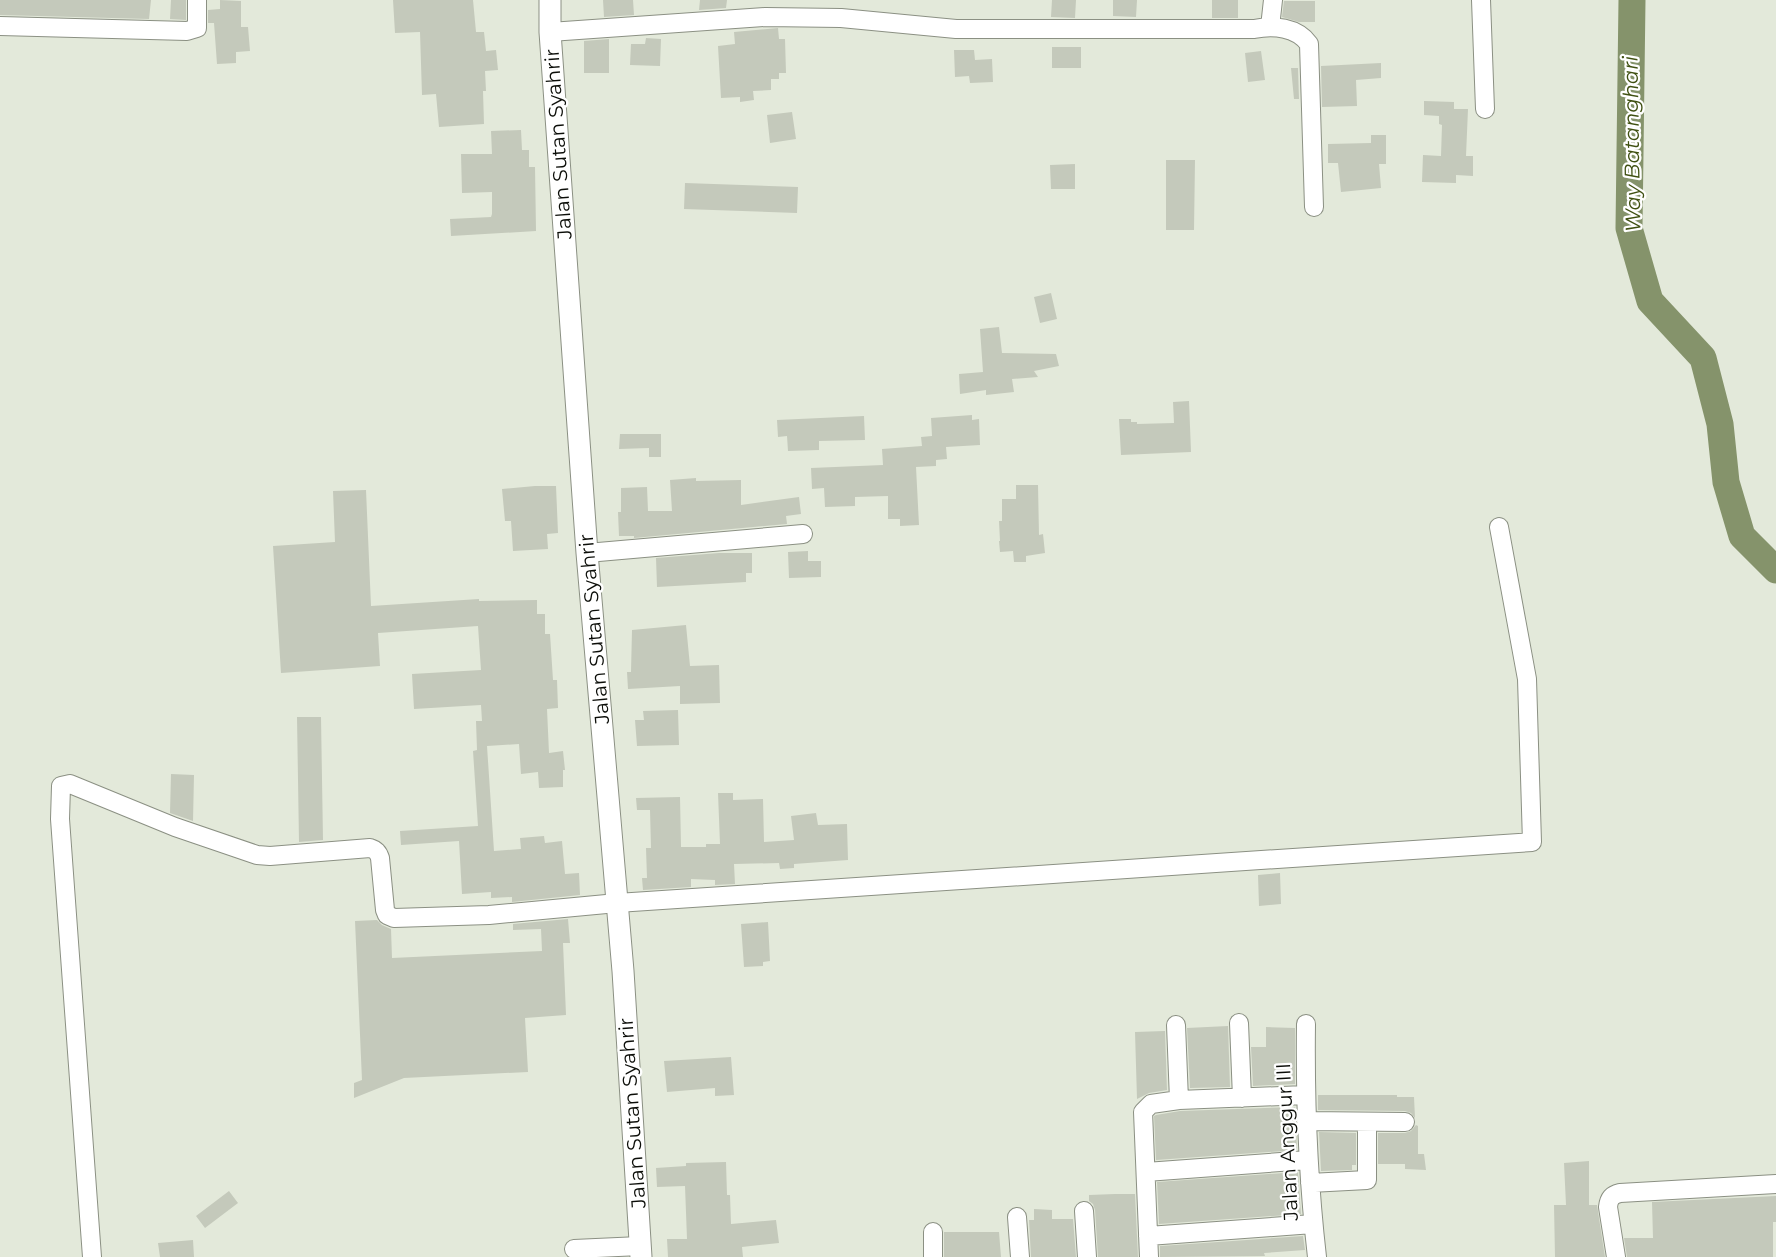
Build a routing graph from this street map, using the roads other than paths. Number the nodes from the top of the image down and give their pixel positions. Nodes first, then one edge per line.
1 (197, 0) edge
2 (550, 0) edge
3 (1273, 0) edge
4 (1482, 0) edge
5 (0, 26) edge
6 (1270, 27) junction
7 (550, 32) junction
8 (1485, 109) dead end
9 (1314, 207) dead end
10 (1499, 527) dead end
11 (803, 534) dead end
12 (587, 553) junction
13 (617, 903) junction
14 (1239, 1023) dead end
15 (1306, 1024) dead end
16 (1176, 1025) dead end
17 (1305, 1095) junction
18 (1242, 1098) junction
19 (1179, 1100) junction
20 (1306, 1121) junction
21 (1367, 1122) junction
22 (1405, 1122) dead end
23 (1308, 1160) junction
24 (1146, 1172) junction
25 (1310, 1182) junction
26 (1776, 1184) edge
27 (1084, 1211) dead end
28 (1017, 1217) dead end
29 (1313, 1224) junction
30 (933, 1232) dead end
31 (1148, 1236) junction
32 (573, 1249) dead end
33 (641, 1252) edge
34 (92, 1257) edge
35 (933, 1257) edge
36 (1020, 1257) edge
37 (1087, 1257) edge
38 (1149, 1257) edge
39 (1317, 1257) edge
40 (1616, 1257) edge

1 - 5 street
2 - 7 street, Jalan Sutan Syahrir
3 - 6 street
4 - 8 street
6 - 7 street
6 - 9 street
7 - 12 street, Jalan Sutan Syahrir
10 - 13 street
11 - 12 street
12 - 13 street, Jalan Sutan Syahrir
13 - 33 street, Jalan Sutan Syahrir
13 - 34 street
14 - 18 street
15 - 17 street, Jalan Anggur III
16 - 19 street
17 - 18 street
17 - 20 street, Jalan Anggur III
18 - 19 street
19 - 24 street
20 - 21 street
20 - 23 street, Jalan Anggur III
21 - 22 street
21 - 25 street
23 - 24 street
23 - 25 street, Jalan Anggur III
24 - 31 street
25 - 29 street, Jalan Anggur III
26 - 40 street
27 - 37 street
28 - 36 street
29 - 31 street
29 - 39 street, Jalan Anggur III
30 - 35 street
31 - 38 street
32 - 33 street

